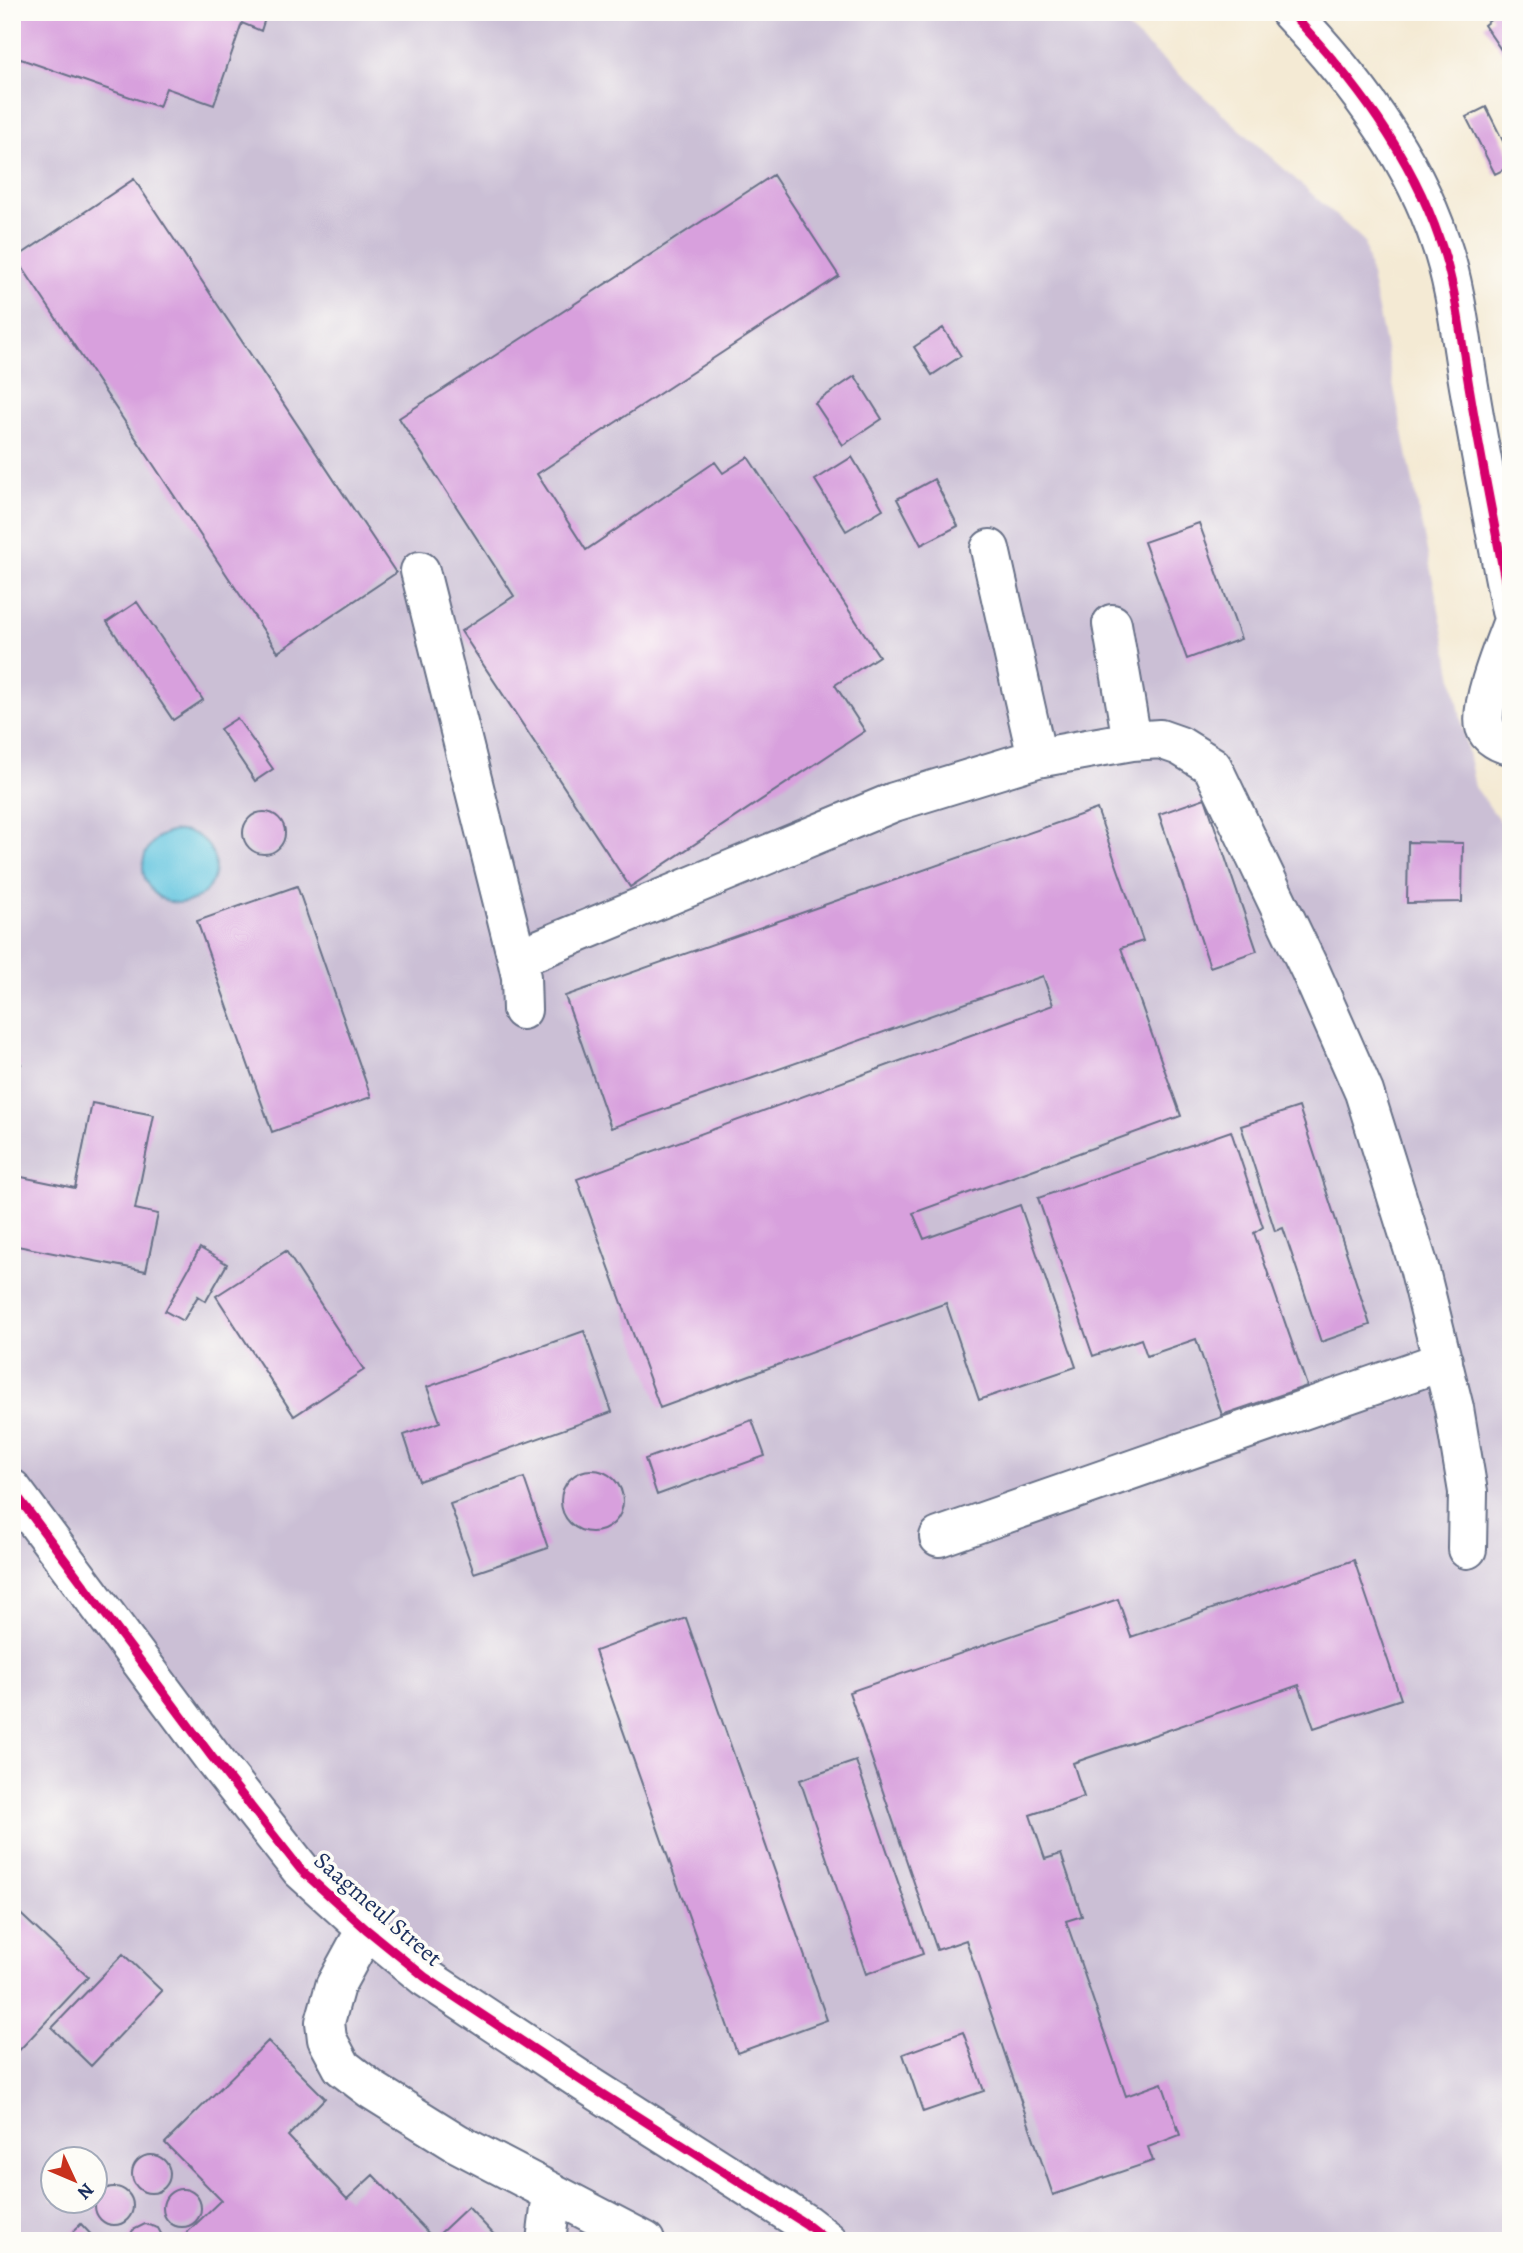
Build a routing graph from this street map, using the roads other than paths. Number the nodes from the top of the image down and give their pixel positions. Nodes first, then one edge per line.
1 (1290, 12) edge
2 (990, 549) dead end
3 (420, 571) dead end
4 (1511, 611) edge
5 (1112, 624) dead end
6 (1511, 626) edge
7 (1132, 741) junction
8 (1511, 745) edge
9 (1037, 758) junction
10 (517, 959) junction
11 (522, 1010) dead end
12 (1443, 1361) junction
13 (12, 1489) edge
14 (939, 1537) dead end
15 (1467, 1549) dead end
16 (366, 1929) junction
17 (552, 2193) junction
18 (545, 2241) edge
19 (645, 2241) edge
20 (828, 2241) edge

1 - 4 street
2 - 9 street
3 - 10 street
5 - 7 street
6 - 8 street
7 - 9 street
7 - 12 street
9 - 10 street
10 - 11 street
12 - 14 street
12 - 15 street
13 - 16 street, Saagmeul Street
16 - 17 street
16 - 20 street, Saagmeul Street
17 - 18 street
17 - 19 street

